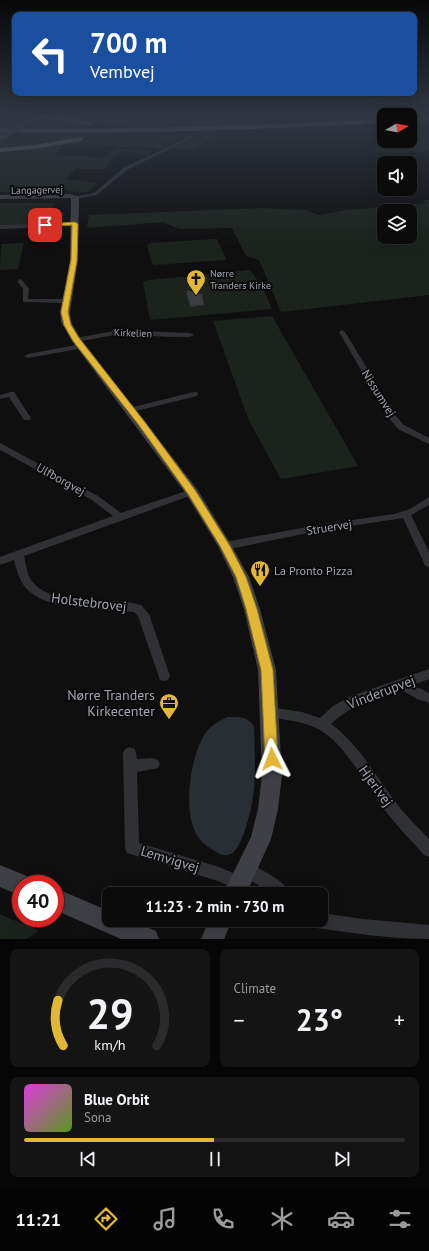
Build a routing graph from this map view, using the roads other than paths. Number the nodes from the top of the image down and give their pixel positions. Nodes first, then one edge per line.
1 (146, 159) edge
2 (0, 198) edge
3 (75, 199) junction
4 (75, 224) junction
5 (0, 228) edge
6 (20, 281) dead end
7 (66, 301) junction
8 (342, 332) dead end
9 (190, 335) dead end
10 (78, 343) junction
11 (28, 356) dead end
12 (194, 394) dead end
13 (0, 397) edge
14 (132, 410) junction
15 (27, 418) dead end
16 (429, 442) edge
17 (0, 446) edge
18 (192, 492) junction
19 (429, 500) edge
20 (406, 514) junction
21 (120, 517) junction
22 (225, 546) junction
23 (18, 554) junction
24 (0, 561) edge
25 (429, 562) edge
26 (429, 674) edge
27 (164, 676) dead end
28 (402, 684) junction
29 (429, 698) edge
30 (269, 712) junction
31 (322, 724) junction
32 (152, 764) dead end
33 (429, 850) edge
34 (0, 876) edge
35 (12, 881) edge
36 (240, 882) edge
37 (275, 887) edge
38 (64, 903) edge
39 (328, 922) edge
40 (218, 927) edge
41 (429, 933) edge
42 (148, 939) edge
43 (212, 939) edge

1 - 3 street
2 - 3 street, Langagervej
2 - 3 street, Langagervej
3 - 4 street
4 - 5 street
4 - 7 street
6 - 7 street
7 - 10 street
8 - 16 street, Nissumvej
9 - 10 street, Kirkelien
10 - 11 street
10 - 14 street
12 - 14 street
13 - 15 street
14 - 18 street
17 - 21 street, Ulfborgvej
18 - 21 street
18 - 22 street
19 - 20 street, Struervej
20 - 22 street, Struervej
20 - 25 street
21 - 23 street
22 - 30 street
23 - 24 street
23 - 27 street, Holstebrovej
26 - 28 street, Vinderupvej
28 - 29 street
28 - 31 street, Vinderupvej
30 - 31 street
30 - 36 street
31 - 33 street, Hjerlvej
32 - 36 street, Lemvigvej
34 - 35 street
36 - 37 street
38 - 42 street
39 - 41 street
40 - 43 street

